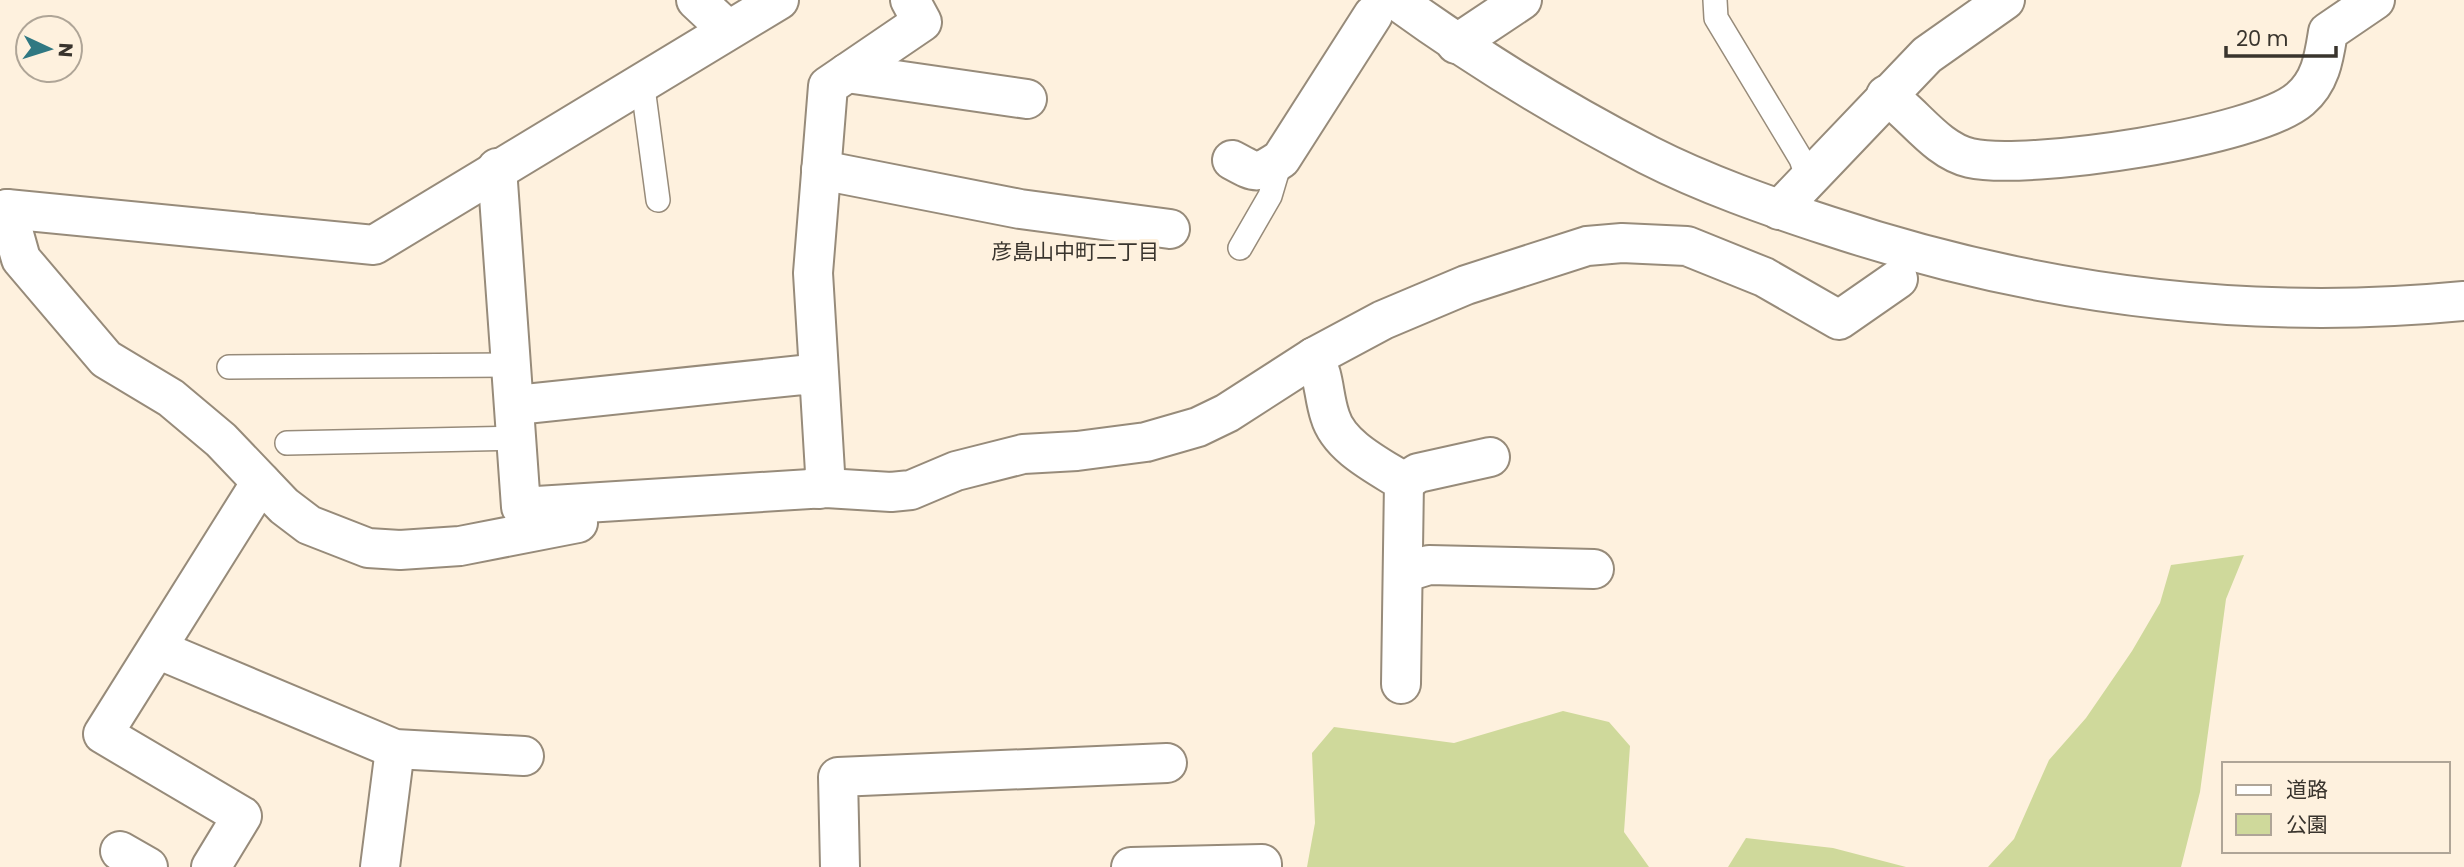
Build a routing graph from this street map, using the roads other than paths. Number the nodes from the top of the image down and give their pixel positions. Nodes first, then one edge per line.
1 (696, 0) edge
2 (779, 0) edge
3 (910, 0) edge
4 (1522, 0) edge
5 (1715, 0) edge
6 (2005, 0) edge
7 (2375, 0) edge
8 (1384, 8) edge
9 (727, 29) junction
10 (1456, 44) junction
11 (847, 73) junction
12 (642, 80) junction
13 (1886, 95) junction
14 (1027, 99) dead end
15 (1281, 159) junction
16 (1232, 160) dead end
17 (497, 168) junction
18 (821, 170) junction
19 (1808, 179) junction
20 (658, 200) dead end
21 (4, 210) edge
22 (1779, 210) junction
23 (1170, 229) dead end
24 (1240, 248) dead end
25 (1898, 279) dead end
26 (2464, 301) edge
27 (1314, 357) junction
28 (513, 365) junction
29 (229, 367) dead end
30 (819, 380) junction
31 (517, 421) junction
32 (287, 443) dead end
33 (1490, 457) dead end
34 (261, 482) junction
35 (1404, 482) junction
36 (819, 489) junction
37 (634, 501) junction
38 (1594, 569) dead end
39 (1403, 573) junction
40 (157, 649) junction
41 (1401, 684) dead end
42 (395, 749) junction
43 (524, 756) dead end
44 (1167, 763) dead end
45 (211, 867) edge
46 (380, 867) edge
47 (840, 867) edge
48 (1131, 867) edge
49 (1262, 867) edge

1 - 9 street
2 - 9 street
3 - 11 street
4 - 10 street
5 - 19 lane
6 - 13 street
7 - 13 street
8 - 10 street
8 - 15 street
9 - 12 street
10 - 22 street
11 - 14 street
11 - 18 street
12 - 17 street
12 - 20 lane
13 - 19 street
15 - 16 street
15 - 24 lane
17 - 21 street
17 - 28 street
18 - 23 street
18 - 30 street
19 - 22 street
21 - 34 street
22 - 26 street
25 - 27 street
27 - 35 street
27 - 36 street
28 - 29 lane
28 - 31 street
30 - 31 street
30 - 36 street
31 - 32 lane
31 - 37 street
33 - 35 street
34 - 37 street
34 - 40 street
35 - 39 street
36 - 37 street
38 - 39 street
39 - 41 street
40 - 42 street
40 - 45 street
42 - 43 street
42 - 46 street
44 - 47 street
48 - 49 street

